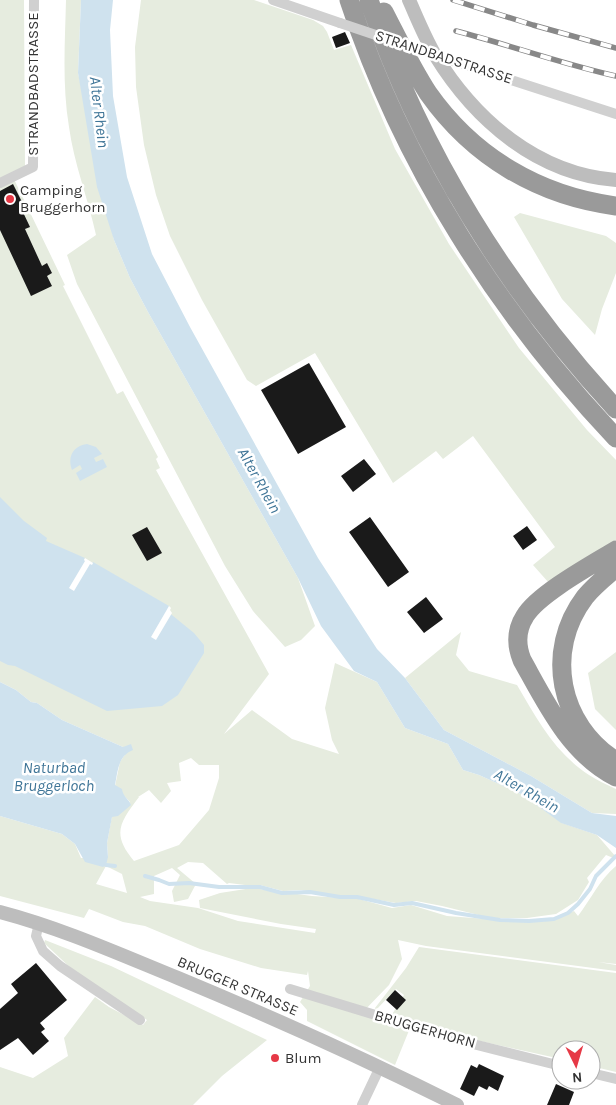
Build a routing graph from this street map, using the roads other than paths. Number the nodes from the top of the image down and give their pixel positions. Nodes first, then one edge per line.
1 (34, 0) edge
2 (273, 0) edge
3 (349, 0) edge
4 (369, 0) edge
5 (378, 0) edge
6 (409, 0) edge
7 (616, 114) edge
8 (616, 180) edge
9 (0, 183) edge
10 (616, 206) edge
11 (616, 409) edge
12 (616, 438) edge
13 (616, 550) edge
14 (616, 568) edge
15 (616, 761) edge
16 (616, 776) edge
17 (0, 912) edge
18 (39, 924) junction
19 (290, 989) dead end
20 (140, 1020) dead end
21 (551, 1064) edge
22 (380, 1067) junction
23 (601, 1075) edge
24 (616, 1079) edge
25 (362, 1105) edge
26 (457, 1105) edge

1 - 9 street, STRANDBADSTRASSE
2 - 7 street, STRANDBADSTRASSE, bridge
3 - 12 highway
4 - 11 highway
5 - 10 highway
6 - 8 main road
13 - 16 highway
14 - 15 highway
17 - 18 main road, BRUGGER STRASSE
18 - 20 street
18 - 22 main road, BRUGGER STRASSE
19 - 21 street, BRUGGERHORN
22 - 25 street
22 - 26 main road, BRUGGER STRASSE
23 - 24 street

